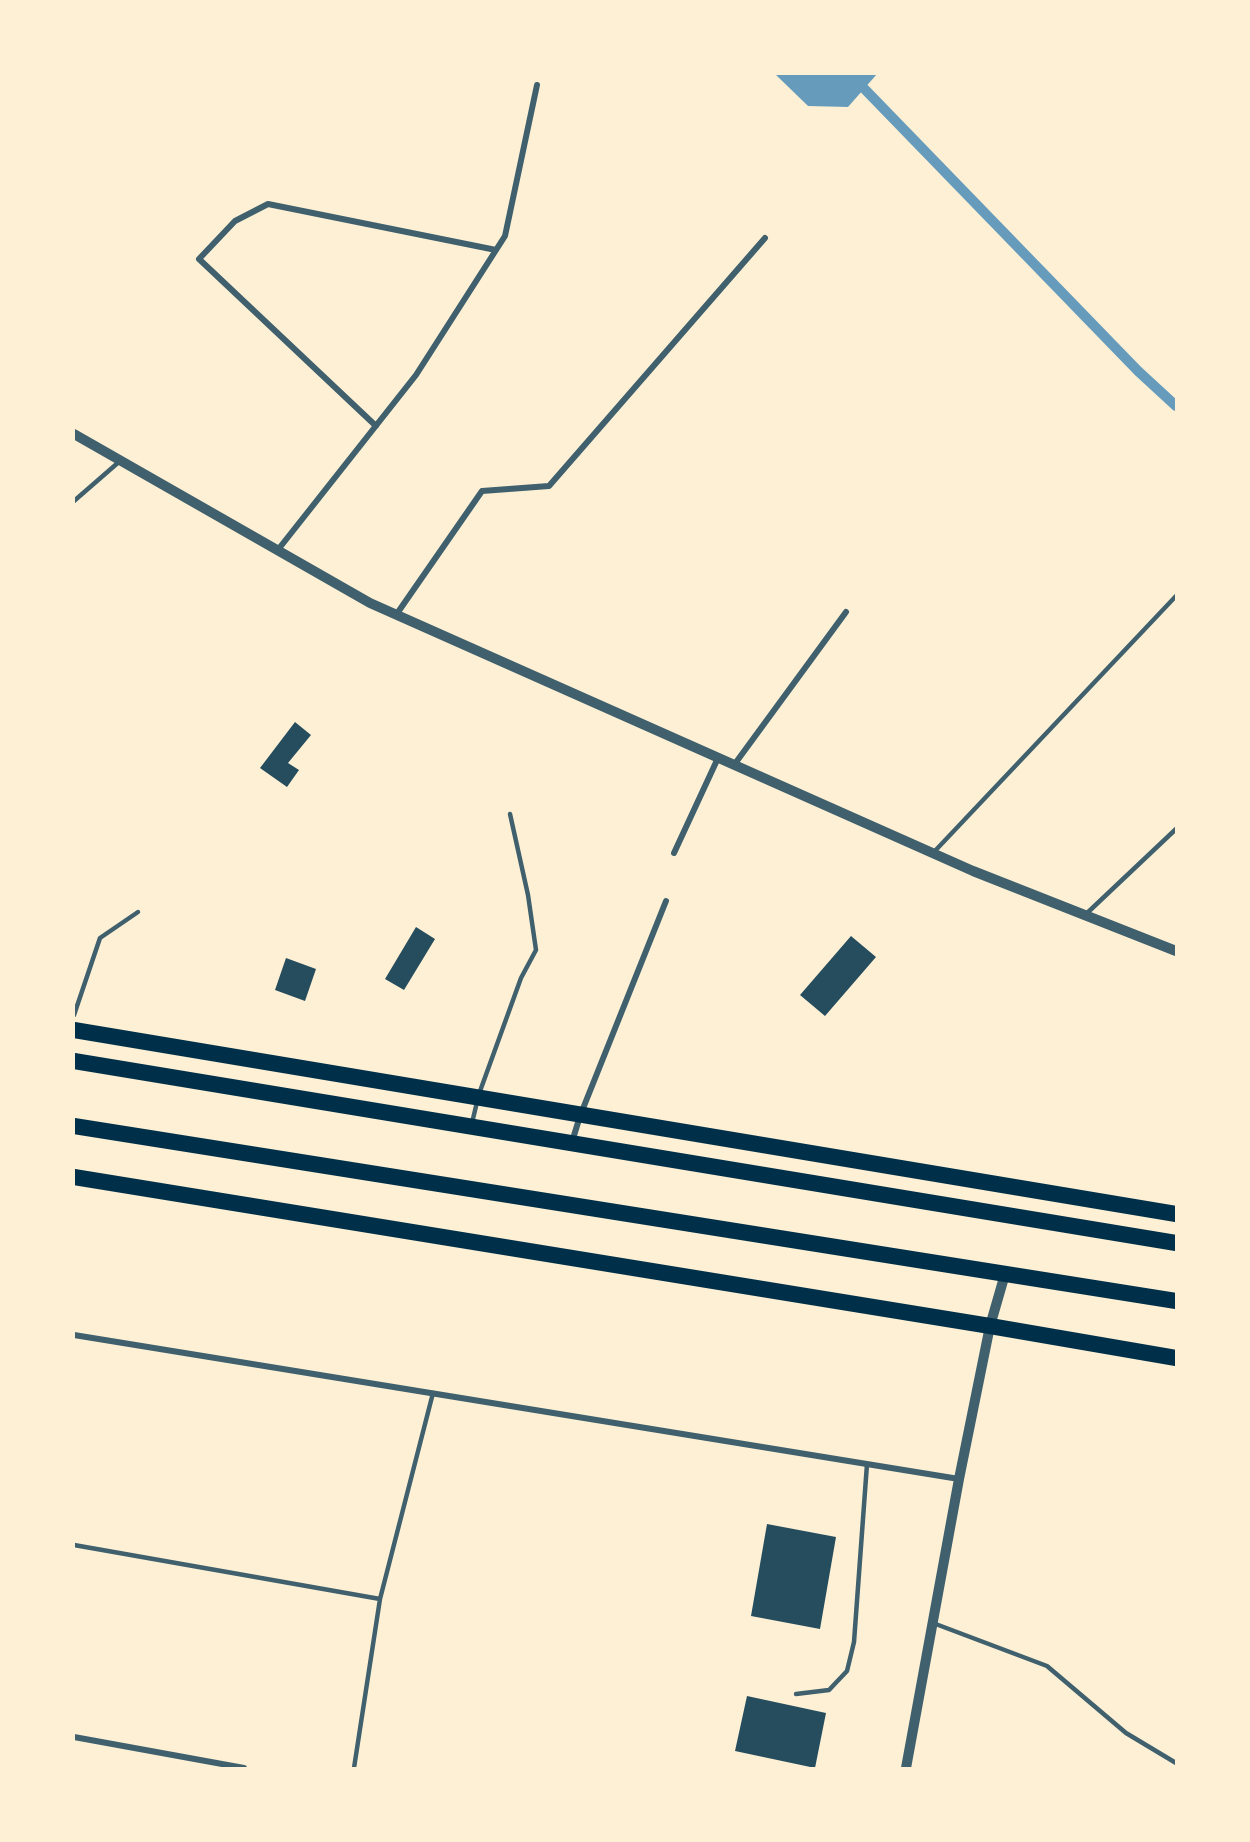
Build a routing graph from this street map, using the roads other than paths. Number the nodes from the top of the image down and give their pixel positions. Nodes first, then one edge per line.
1 (537, 85) dead end
2 (765, 238) dead end
3 (496, 249) junction
4 (376, 426) junction
5 (74, 434) edge
6 (120, 461) junction
7 (74, 501) edge
8 (277, 551) junction
9 (1176, 596) edge
10 (846, 612) dead end
11 (396, 615) junction
12 (718, 758) junction
13 (734, 765) junction
14 (510, 814) dead end
15 (1176, 830) edge
16 (933, 853) junction
17 (674, 854) dead end
18 (666, 902) dead end
19 (138, 912) dead end
20 (1085, 915) junction
21 (1176, 951) edge
22 (74, 1015) edge
23 (74, 1030) edge
24 (74, 1061) edge
25 (478, 1097) junction
26 (580, 1116) junction
27 (74, 1126) edge
28 (471, 1126) junction
29 (571, 1143) junction
30 (74, 1177) edge
31 (1176, 1214) edge
32 (1176, 1243) edge
33 (1005, 1274) junction
34 (1176, 1301) edge
35 (990, 1326) junction
36 (74, 1335) edge
37 (1176, 1358) edge
38 (434, 1394) junction
39 (867, 1464) junction
40 (959, 1479) junction
41 (74, 1545) edge
42 (380, 1599) junction
43 (933, 1623) junction
44 (796, 1694) dead end
45 (74, 1737) edge
46 (1176, 1762) edge
47 (244, 1768) edge
48 (354, 1768) edge
49 (906, 1768) edge

1 - 3 street
2 - 11 street
3 - 4 street
3 - 4 street
4 - 8 street
5 - 6 street
6 - 7 lane
6 - 8 street
8 - 11 street
9 - 16 lane
10 - 13 street
11 - 12 street
12 - 13 street
12 - 17 street
13 - 16 street
14 - 25 lane
15 - 20 lane
16 - 20 street
18 - 26 street
19 - 22 lane
20 - 21 street
23 - 25 highway
24 - 28 highway
25 - 26 highway
25 - 28 lane
26 - 29 street
26 - 31 highway
27 - 33 highway
28 - 29 highway
29 - 32 highway
30 - 35 highway
33 - 34 highway
33 - 35 street
35 - 37 highway
35 - 40 street
36 - 38 street
38 - 39 street
38 - 42 lane
39 - 40 street
39 - 44 lane
40 - 43 street
41 - 42 lane
42 - 48 lane
43 - 46 lane
43 - 49 street
45 - 47 street

